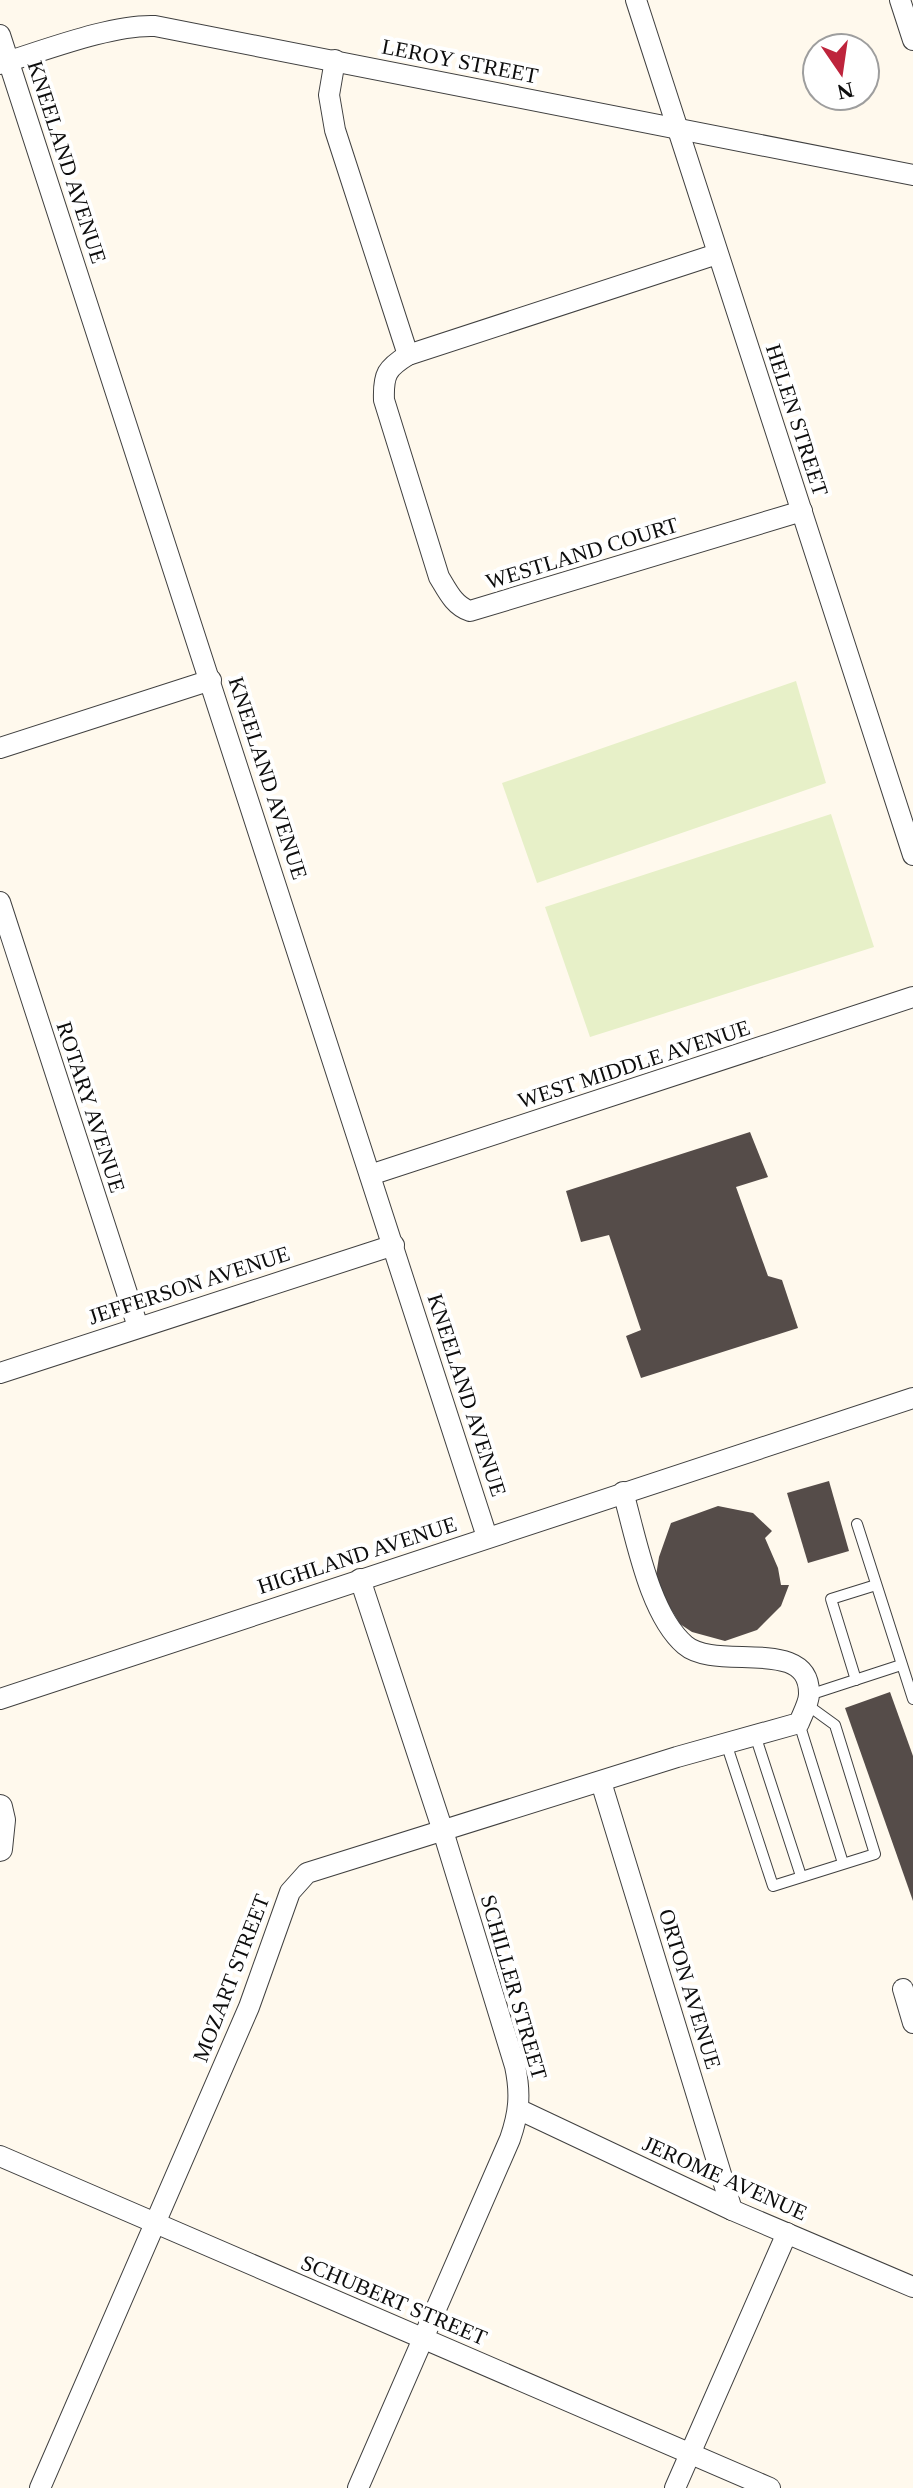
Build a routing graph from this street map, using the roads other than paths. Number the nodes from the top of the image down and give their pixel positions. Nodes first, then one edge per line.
1 (636, 0) edge
2 (900, 0) edge
3 (0, 35) edge
4 (913, 40) edge
5 (335, 60) junction
6 (4, 63) edge
7 (678, 129) junction
8 (913, 175) edge
9 (717, 254) junction
10 (408, 355) junction
11 (802, 511) junction
12 (211, 680) junction
13 (0, 748) edge
14 (913, 855) edge
15 (0, 902) edge
16 (913, 997) edge
17 (370, 1175) junction
18 (394, 1245) junction
19 (138, 1327) junction
20 (0, 1373) edge
21 (913, 1398) edge
22 (623, 1492) junction
23 (857, 1524) dead end
24 (487, 1537) junction
25 (360, 1579) junction
26 (876, 1585) junction
27 (901, 1665) junction
28 (856, 1680) junction
29 (0, 1699) edge
30 (913, 1699) edge
31 (805, 1707) junction
32 (755, 1735) junction
33 (726, 1743) junction
34 (601, 1782) junction
35 (0, 1807) edge
36 (443, 1831) junction
37 (0, 1849) edge
38 (843, 1863) junction
39 (801, 1876) junction
40 (903, 1989) dead end
41 (913, 2023) edge
42 (520, 2110) junction
43 (0, 2156) edge
44 (732, 2210) junction
45 (155, 2222) junction
46 (787, 2233) junction
47 (913, 2287) edge
48 (422, 2339) junction
49 (691, 2453) junction
50 (40, 2488) edge
51 (358, 2488) edge
52 (675, 2488) edge
53 (770, 2488) edge

1 - 7 street, HELEN STREET
2 - 4 street
3 - 6 street, KNEELAND AVENUE
5 - 6 street, LEROY STREET
5 - 7 street, LEROY STREET
5 - 10 street
6 - 12 street, KNEELAND AVENUE
7 - 8 street, LEROY STREET
7 - 9 street, HELEN STREET
9 - 10 street
9 - 11 street, HELEN STREET
10 - 11 street, WESTLAND COURT
11 - 14 street, HELEN STREET
12 - 13 street
12 - 17 street, KNEELAND AVENUE
15 - 19 street, ROTARY AVENUE
16 - 17 street, WEST MIDDLE AVENUE
17 - 18 street, KNEELAND AVENUE
18 - 19 street, JEFFERSON AVENUE
18 - 24 street, KNEELAND AVENUE
19 - 20 street, JEFFERSON AVENUE
21 - 22 street, HIGHLAND AVENUE
22 - 24 street, HIGHLAND AVENUE
22 - 31 street
23 - 26 lane
24 - 25 street, HIGHLAND AVENUE
25 - 29 street, HIGHLAND AVENUE
25 - 36 street, SCHILLER STREET
26 - 27 lane
26 - 28 lane
27 - 28 lane
27 - 30 lane
28 - 31 lane
31 - 32 street, MOZART STREET
31 - 38 lane
31 - 38 lane
32 - 33 street, MOZART STREET
32 - 39 lane
33 - 34 street, MOZART STREET
33 - 39 lane
34 - 36 street, MOZART STREET
34 - 44 street, ORTON AVENUE
35 - 37 street
36 - 42 street, SCHILLER STREET
36 - 45 street, MOZART STREET
38 - 39 lane
40 - 41 street
42 - 44 street, JEROME AVENUE
42 - 48 street, SCHILLER STREET
43 - 45 street, SCHUBERT STREET
44 - 46 street, JEROME AVENUE
45 - 48 street, SCHUBERT STREET
45 - 50 street, MOZART STREET
46 - 47 street, JEROME AVENUE
46 - 49 street
48 - 49 street, SCHUBERT STREET
48 - 51 street, SCHILLER STREET
49 - 52 street
49 - 53 street, SCHUBERT STREET

